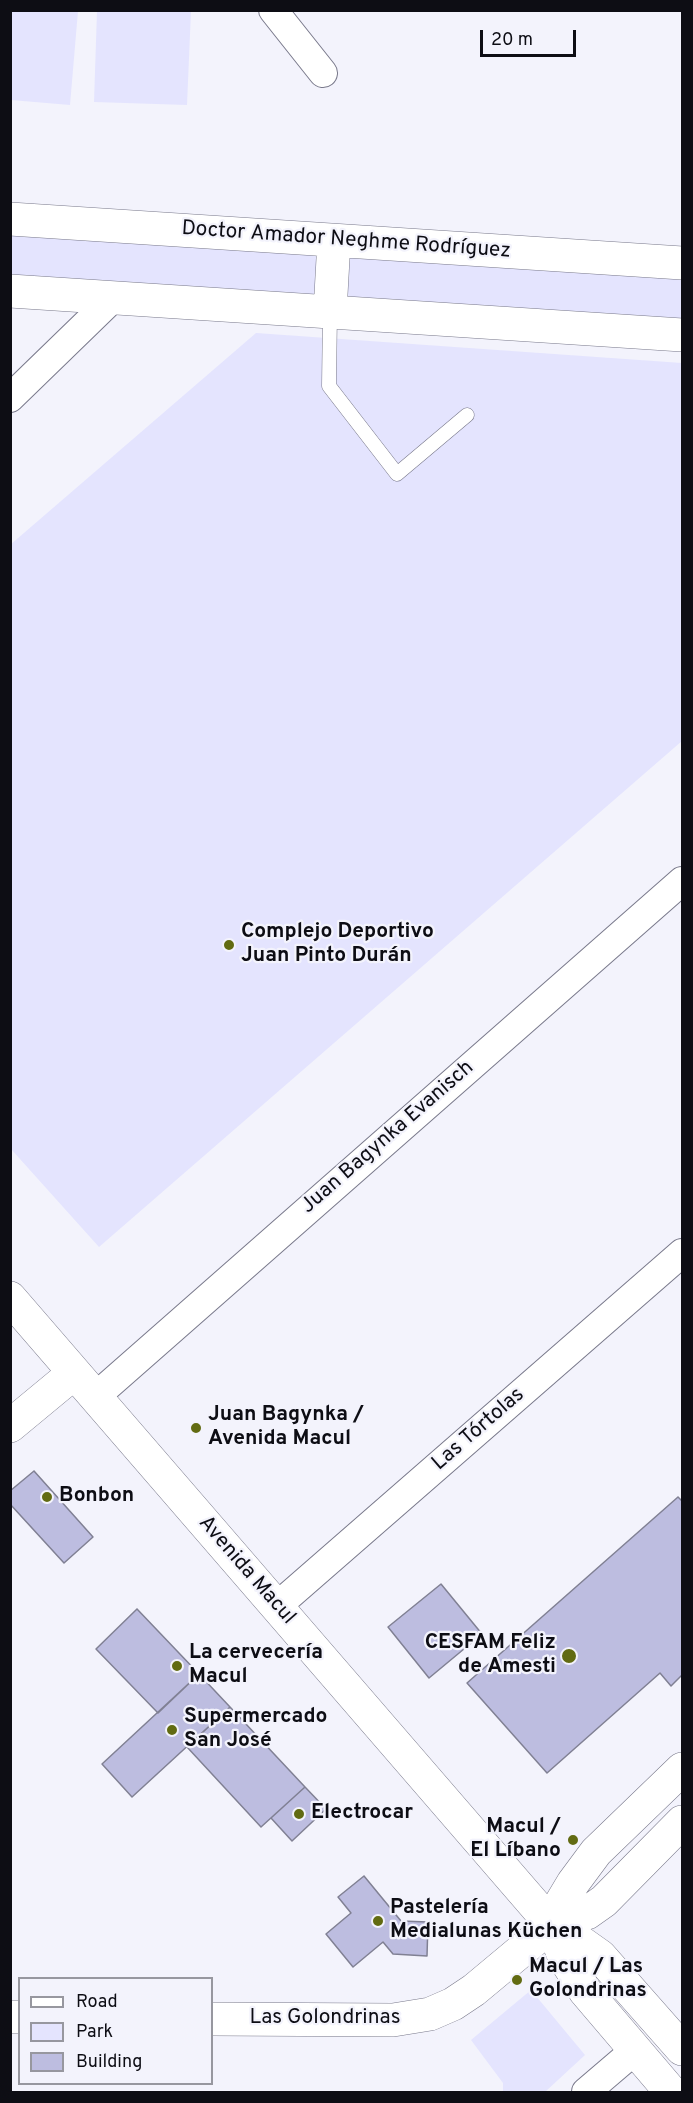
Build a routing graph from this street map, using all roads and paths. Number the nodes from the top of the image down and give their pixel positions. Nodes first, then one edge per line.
1 (273, 10) edge
2 (323, 73) dead end
3 (10, 219) edge
4 (334, 240) junction
5 (682, 263) edge
6 (10, 291) edge
7 (113, 298) junction
8 (330, 312) junction
9 (682, 334) edge
10 (10, 398) edge
11 (467, 416) dead end
12 (682, 881) edge
13 (682, 1253) edge
14 (10, 1299) edge
15 (74, 1372) junction
16 (95, 1397) junction
17 (10, 1426) edge
18 (276, 1607) junction
19 (682, 1769) edge
20 (682, 1822) edge
21 (552, 1925) junction
22 (213, 2019) edge
23 (682, 2049) edge
24 (634, 2051) junction
25 (586, 2092) edge
26 (671, 2092) edge

1 - 2 street
3 - 4 main road, Doctor Amador Neghme Rodríguez
4 - 5 main road, Doctor Amador Neghme Rodríguez
4 - 8 main road
6 - 7 main road
7 - 8 main road
7 - 10 street
8 - 9 main road
8 - 11 lane
12 - 16 street, Juan Bagynka Evanisch
13 - 18 street, Las Tórtolas
14 - 15 main road, Avenida Macul
15 - 16 main road, Avenida Macul
15 - 17 main road
16 - 18 main road, Avenida Macul
18 - 21 main road, Avenida Macul
19 - 21 main road
20 - 21 main road
21 - 22 main road, Las Golondrinas
21 - 23 main road, Avenida Macul
21 - 24 main road, Avenida Macul
24 - 25 street
24 - 26 main road, Avenida Macul

